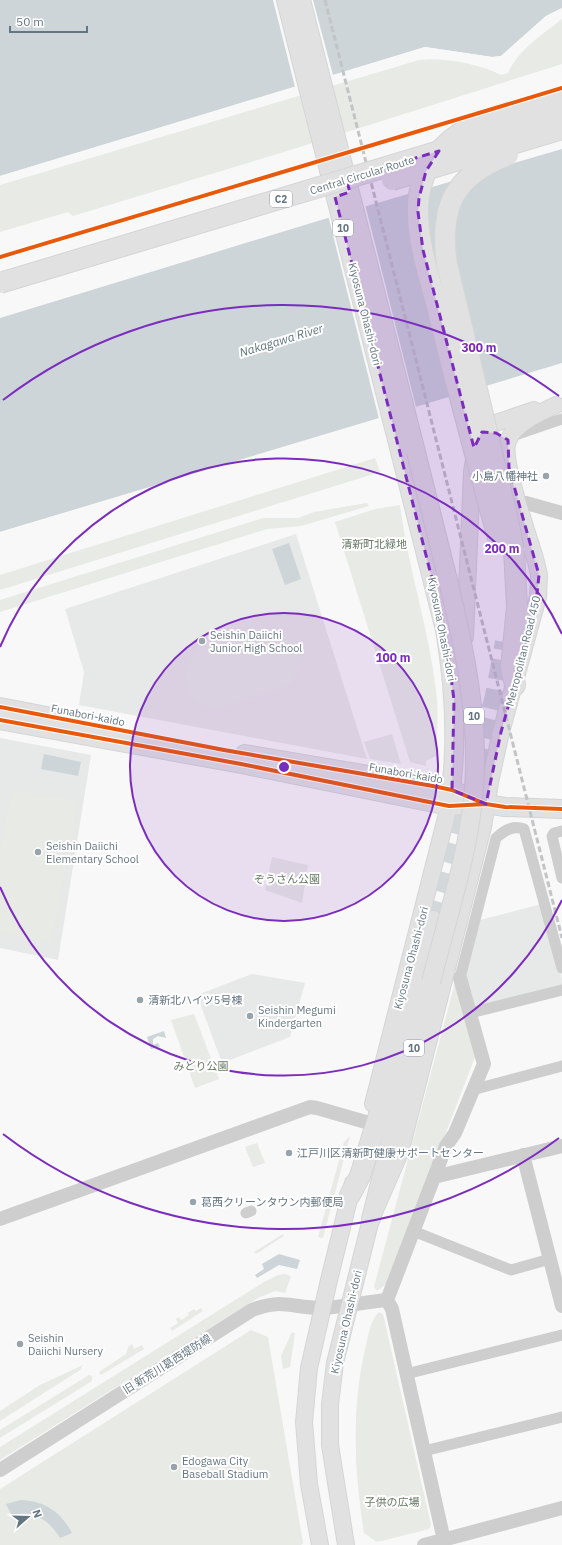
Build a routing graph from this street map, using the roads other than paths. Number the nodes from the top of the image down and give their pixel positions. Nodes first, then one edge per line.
1 (286, 0) edge
2 (301, 0) edge
3 (562, 98) edge
4 (562, 114) edge
5 (562, 128) edge
6 (562, 139) edge
7 (0, 283) edge
8 (0, 297) edge
9 (560, 409) edge
10 (482, 432) junction
11 (510, 438) junction
12 (519, 504) junction
13 (562, 512) edge
14 (505, 642) tunnel mouth
15 (515, 685) junction
16 (0, 707) edge
17 (0, 720) edge
18 (455, 733) junction
19 (451, 798) junction
20 (486, 804) junction
21 (562, 810) edge
22 (562, 831) edge
23 (562, 878) edge
24 (433, 921) tunnel mouth
25 (562, 968) edge
26 (460, 978) joint
27 (562, 990) edge
28 (470, 1014) junction
29 (562, 1066) edge
30 (472, 1090) junction
31 (379, 1126) junction
32 (562, 1146) edge
33 (523, 1155) junction
34 (434, 1177) junction
35 (350, 1195) joint
36 (371, 1218) junction
37 (0, 1219) edge
38 (414, 1231) junction
39 (550, 1260) junction
40 (387, 1300) junction
41 (348, 1306) junction
42 (562, 1306) edge
43 (322, 1308) junction
44 (562, 1335) edge
45 (406, 1374) junction
46 (562, 1417) edge
47 (424, 1451) junction
48 (0, 1470) edge
49 (562, 1508) edge
50 (444, 1542) edge
51 (320, 1545) edge
52 (346, 1545) edge
53 (424, 1545) edge

1 - 18 main road, Kiyosuna Ohashi-dori / 10
2 - 31 main road, Kiyosuna Ohashi-dori / 10, bridge
3 - 14 highway, bridge
4 - 7 highway, Central Circular Route / C2, bridge
5 - 8 highway, Central Circular Route / C2, bridge
6 - 15 highway, bridge
9 - 10 main road
9 - 11 main road
10 - 11 main road
10 - 18 main road
11 - 12 main road, Metropolitan Road 450
12 - 13 street
12 - 15 main road, Metropolitan Road 450
15 - 20 main road, Metropolitan Road 450
16 - 19 main road, Funabori-kaido
17 - 19 main road, Funabori-kaido
18 - 19 main road, Kiyosuna Ohashi-dori / 10
19 - 20 main road, Funabori-kaido
19 - 31 main road, Kiyosuna Ohashi-dori
20 - 21 main road, Funabori-kaido
20 - 36 main road, Kiyosuna Ohashi-dori
22 - 23 street
24 - 31 highway
25 - 26 street
26 - 28 street
27 - 28 street
28 - 30 street
29 - 30 street
30 - 34 street
31 - 35 highway
31 - 36 main road, Kiyosuna Ohashi-dori / 10
31 - 37 street
32 - 33 street
33 - 34 street
33 - 39 street
34 - 38 street
35 - 43 main road
36 - 41 main road, Kiyosuna Ohashi-dori
38 - 39 street
38 - 40 street
39 - 42 street
40 - 41 street, 旧 新荒川葛西堤防線
40 - 45 street
41 - 43 street, 旧 新荒川葛西堤防線
41 - 52 main road, Kiyosuna Ohashi-dori
43 - 48 street, 旧 新荒川葛西堤防線
43 - 51 main road
44 - 45 street
45 - 47 street
46 - 47 street
47 - 50 street
49 - 50 street
50 - 53 street

